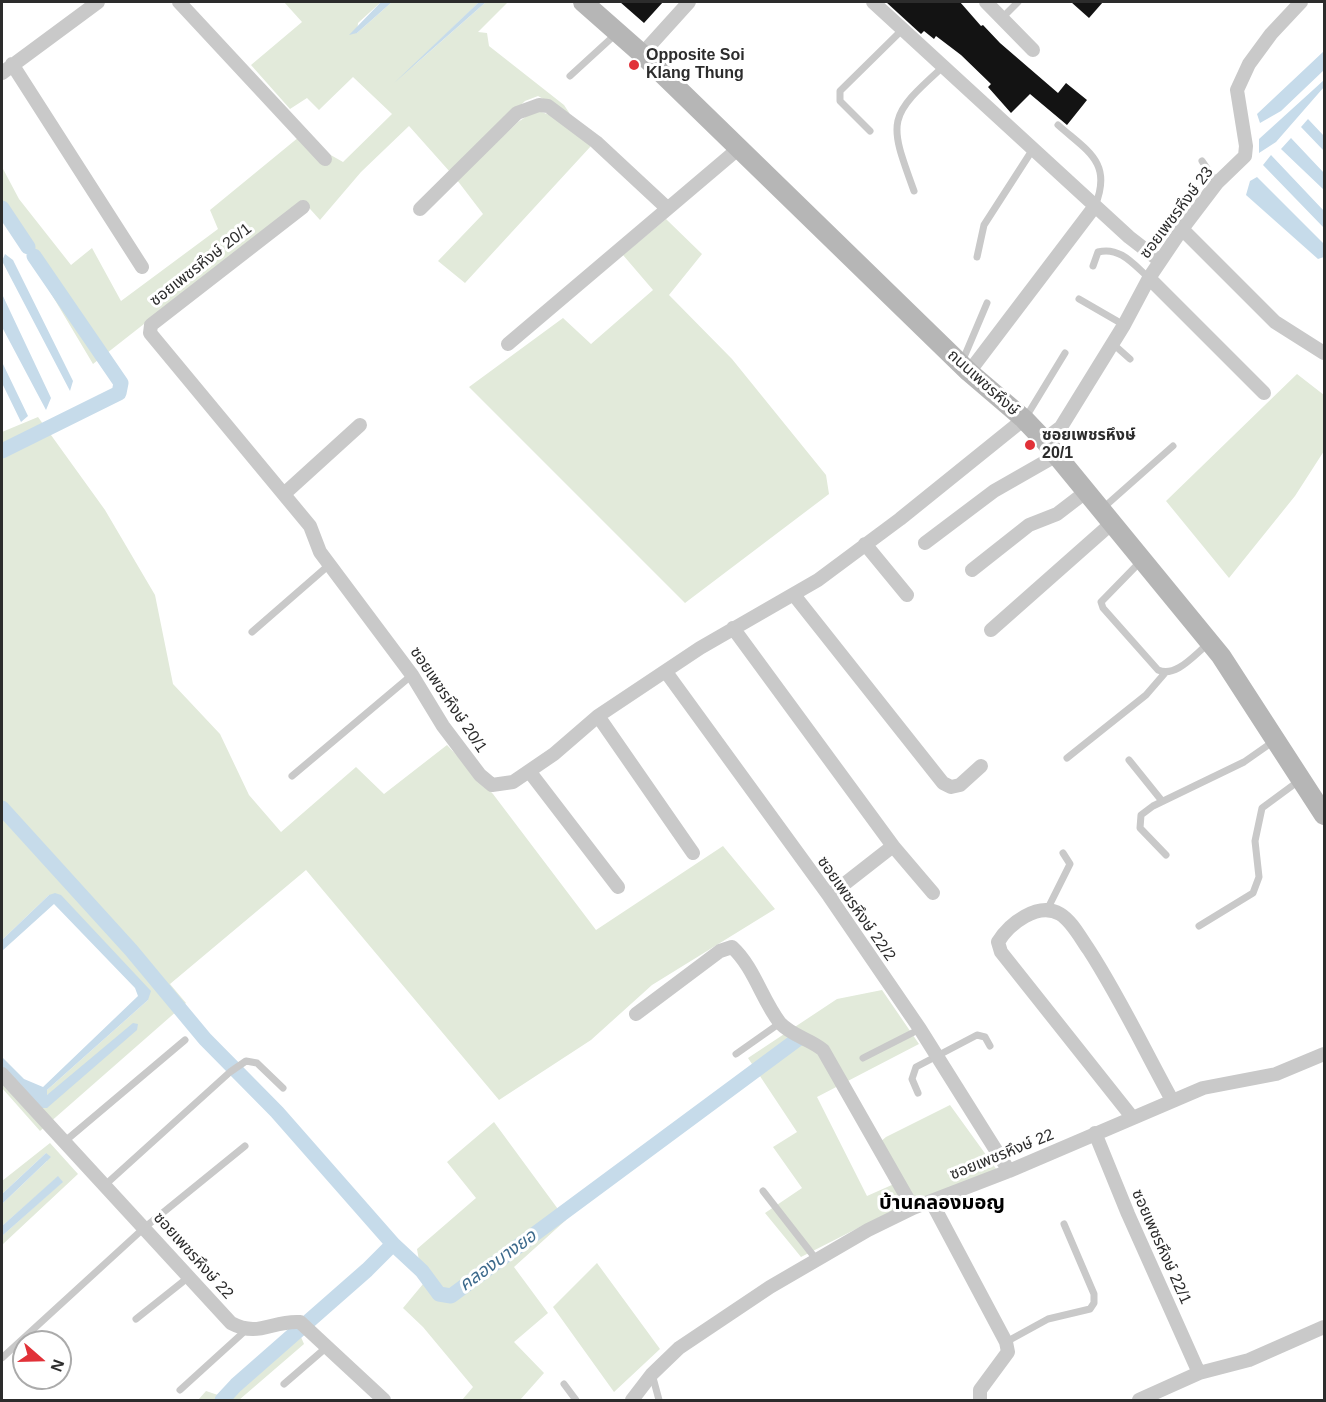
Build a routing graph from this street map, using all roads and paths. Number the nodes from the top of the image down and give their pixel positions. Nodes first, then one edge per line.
1 (98, 2) edge
2 (179, 2) edge
3 (689, 2) edge
4 (873, 2) edge
5 (986, 2) edge
6 (1018, 2) edge
7 (1301, 2) edge
8 (592, 7) edge
9 (1003, 17) junction
10 (903, 29) junction
11 (617, 33) junction
12 (1034, 50) dead end
13 (642, 54) junction
14 (944, 66) junction
15 (7, 69) edge
16 (570, 76) dead end
17 (1058, 125) dead end
18 (870, 131) dead end
19 (1033, 148) junction
20 (738, 150) junction
21 (325, 159) dead end
22 (1202, 160) dead end
23 (1217, 183) junction
24 (914, 190) dead end
25 (1095, 206) junction
26 (303, 207) dead end
27 (667, 208) junction
28 (420, 209) dead end
29 (1182, 229) junction
30 (977, 256) dead end
31 (1160, 261) junction
32 (1093, 266) dead end
33 (142, 267) dead end
34 (1149, 278) junction
35 (1079, 299) dead end
36 (987, 303) dead end
37 (1124, 325) junction
38 (1112, 343) junction
39 (508, 344) dead end
40 (1065, 353) dead end
41 (1324, 353) edge
42 (1130, 359) dead end
43 (965, 368) junction
44 (1264, 393) dead end
45 (1024, 419) junction
46 (360, 425) dead end
47 (1173, 446) dead end
48 (1051, 448) junction
49 (1087, 491) junction
50 (284, 494) junction
51 (1107, 516) junction
52 (925, 543) dead end
53 (865, 544) junction
54 (1142, 560) junction
55 (331, 563) junction
56 (972, 570) dead end
57 (907, 595) dead end
58 (794, 596) junction
59 (732, 628) junction
60 (991, 630) dead end
61 (252, 632) dead end
62 (1210, 643) junction
63 (666, 672) junction
64 (1165, 673) junction
65 (412, 675) junction
66 (598, 716) junction
67 (1276, 739) junction
68 (1067, 758) dead end
69 (1129, 760) dead end
70 (981, 766) dead end
71 (529, 771) junction
72 (292, 776) dead end
73 (1302, 778) junction
74 (1162, 801) junction
75 (1324, 814) edge
76 (892, 846) junction
77 (693, 853) dead end
78 (1063, 853) dead end
79 (1166, 855) dead end
80 (618, 887) dead end
81 (933, 893) dead end
82 (829, 896) junction
83 (1047, 910) junction
84 (1199, 926) dead end
85 (636, 1014) dead end
86 (780, 1023) junction
87 (920, 1029) junction
88 (184, 1040) dead end
89 (990, 1047) dead end
90 (736, 1054) dead end
91 (1324, 1054) edge
92 (936, 1055) junction
93 (863, 1058) dead end
94 (2, 1074) edge
95 (283, 1088) dead end
96 (918, 1093) dead end
97 (1172, 1100) junction
98 (1132, 1117) junction
99 (1095, 1133) junction
100 (64, 1142) junction
101 (245, 1146) dead end
102 (1009, 1171) junction
103 (105, 1185) junction
104 (763, 1191) dead end
105 (931, 1201) junction
106 (913, 1208) junction
107 (1064, 1224) dead end
108 (144, 1228) junction
109 (816, 1259) junction
110 (190, 1276) junction
111 (136, 1319) dead end
112 (1324, 1327) edge
113 (245, 1331) junction
114 (1006, 1342) junction
115 (328, 1346) junction
116 (2, 1358) edge
117 (1199, 1373) junction
118 (652, 1374) junction
119 (284, 1384) dead end
120 (564, 1384) dead end
121 (180, 1390) dead end
122 (384, 1401) edge
123 (576, 1401) edge
124 (632, 1401) edge
125 (659, 1401) edge
126 (980, 1401) edge
127 (1140, 1401) edge

1 - 15 street
2 - 21 street
3 - 13 street
4 - 10 street
5 - 9 street
6 - 9 lane
7 - 23 street, ซอยเพชรหึงษ์ 23
8 - 11 main road, ถนนเพชรหึงษ์
9 - 12 street
10 - 14 street
10 - 18 lane
11 - 13 main road, ถนนเพชรหึงษ์
11 - 16 lane
13 - 20 main road, ถนนเพชรหึงษ์
14 - 19 street
14 - 24 lane
15 - 33 street
17 - 25 lane
19 - 25 street
19 - 30 lane
20 - 27 street
20 - 43 main road, ถนนเพชรหึงษ์
22 - 23 lane
23 - 29 street, ซอยเพชรหึงษ์ 23
25 - 31 street
25 - 43 street
26 - 50 street, ซอยเพชรหึงษ์ 20/1
27 - 28 street
27 - 39 street
29 - 31 street, ซอยเพชรหึงษ์ 23
29 - 41 street
31 - 34 street, ซอยเพชรหึงษ์ 23
32 - 34 lane
34 - 37 street, ซอยเพชรหึงษ์ 23
34 - 44 street
35 - 37 lane
36 - 43 lane
37 - 38 street, ซอยเพชรหึงษ์ 23
38 - 42 lane
38 - 48 street, ซอยเพชรหึงษ์ 23
40 - 45 lane
43 - 45 main road, ถนนเพชรหึงษ์
45 - 48 main road, ถนนเพชรหึงษ์
45 - 53 street, ซอยเพชรหึงษ์ 20/1
46 - 50 street
47 - 51 lane
48 - 49 main road, ถนนเพชรหึงษ์
48 - 52 street, ซอยเพชรหึงษ์ 23
49 - 51 main road, ถนนเพชรหึงษ์
49 - 56 street
50 - 55 street, ซอยเพชรหึงษ์ 20/1
51 - 54 main road, ถนนเพชรหึงษ์
51 - 60 street
53 - 57 street
53 - 58 street, ซอยเพชรหึงษ์ 20/1
54 - 62 main road, ถนนเพชรหึงษ์
54 - 64 lane
55 - 61 lane
55 - 65 street, ซอยเพชรหึงษ์ 20/1
58 - 59 street, ซอยเพชรหึงษ์ 20/1
58 - 70 street
59 - 63 street, ซอยเพชรหึงษ์ 20/1
59 - 76 street
62 - 64 lane
62 - 67 main road, ถนนเพชรหึงษ์
63 - 66 street, ซอยเพชรหึงษ์ 20/1
63 - 82 street, ซอยเพชรหึงษ์ 22/2
64 - 68 lane
65 - 71 street, ซอยเพชรหึงษ์ 20/1
65 - 72 lane
66 - 71 street, ซอยเพชรหึงษ์ 20/1
66 - 77 street
67 - 73 main road, ถนนเพชรหึงษ์
67 - 74 lane
69 - 74 lane
71 - 80 street
73 - 75 main road, ถนนเพชรหึงษ์
73 - 84 lane
74 - 79 lane
76 - 81 street
76 - 82 street
78 - 83 lane
82 - 87 street, ซอยเพชรหึงษ์ 22/2
83 - 97 street
83 - 98 street
85 - 86 street
86 - 90 lane
86 - 106 street
87 - 92 street, ซอยเพชรหึงษ์ 22/2
87 - 93 lane
88 - 100 lane
89 - 92 lane
91 - 97 street, ซอยเพชรหึงษ์ 22
92 - 96 lane
92 - 102 street, ซอยเพชรหึงษ์ 22/2
94 - 100 street, ซอยเพชรหึงษ์ 22
95 - 103 lane
97 - 98 street, ซอยเพชรหึงษ์ 22
98 - 99 street, ซอยเพชรหึงษ์ 22
99 - 102 street, ซอยเพชรหึงษ์ 22
99 - 117 street, ซอยเพชรหึงษ์ 22/1
100 - 103 street, ซอยเพชรหึงษ์ 22
101 - 108 lane
102 - 105 street, ซอยเพชรหึงษ์ 22
103 - 108 street, ซอยเพชรหึงษ์ 22
104 - 109 lane
105 - 106 street, ซอยเพชรหึงษ์ 22
105 - 114 street
106 - 109 street, ซอยเพชรหึงษ์ 22
107 - 114 lane
108 - 110 street, ซอยเพชรหึงษ์ 22
108 - 116 lane
109 - 118 street, ซอยเพชรหึงษ์ 22
110 - 111 lane
110 - 113 street, ซอยเพชรหึงษ์ 22
112 - 117 street
113 - 115 street
113 - 121 lane
114 - 126 street
115 - 119 lane
115 - 122 street
117 - 127 street
118 - 124 street, ซอยเพชรหึงษ์ 22
118 - 125 lane
120 - 123 lane

